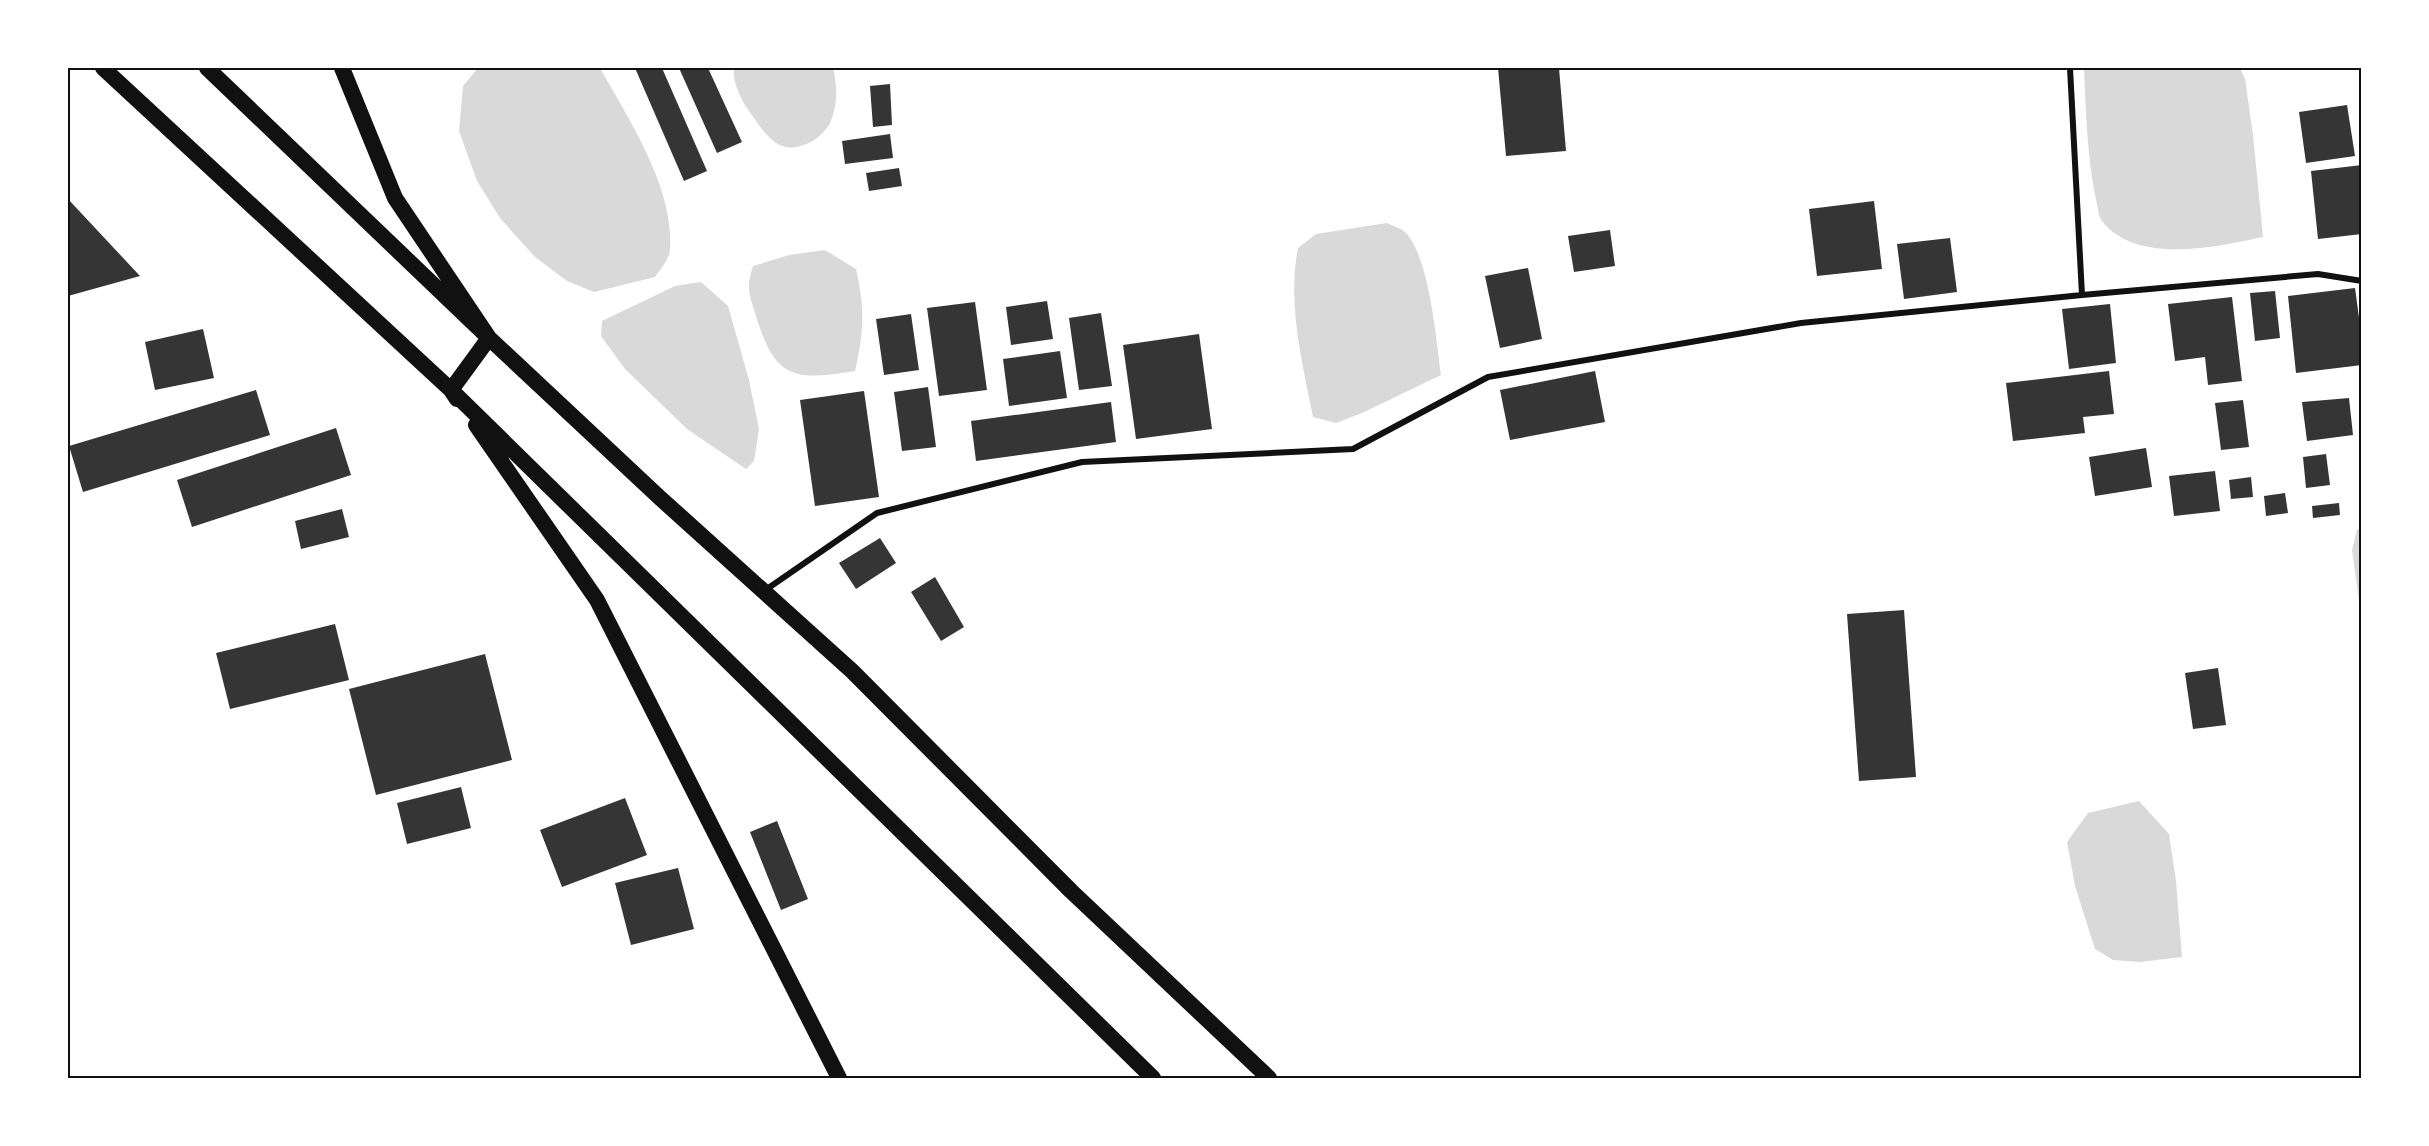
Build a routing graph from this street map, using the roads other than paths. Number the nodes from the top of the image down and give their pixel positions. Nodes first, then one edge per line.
1 (103, 68) edge
2 (207, 68) edge
3 (342, 68) edge
4 (2070, 68) edge
5 (2361, 281) edge
6 (2082, 295) junction
7 (489, 338) junction
8 (451, 390) junction
9 (763, 591) junction
10 (839, 1078) edge
11 (1153, 1078) edge
12 (1269, 1078) edge

1 - 8 highway
2 - 7 highway
3 - 7 highway
4 - 6 street
5 - 6 street
6 - 9 street
7 - 8 highway
7 - 9 highway
8 - 10 highway
8 - 11 highway
9 - 12 highway

